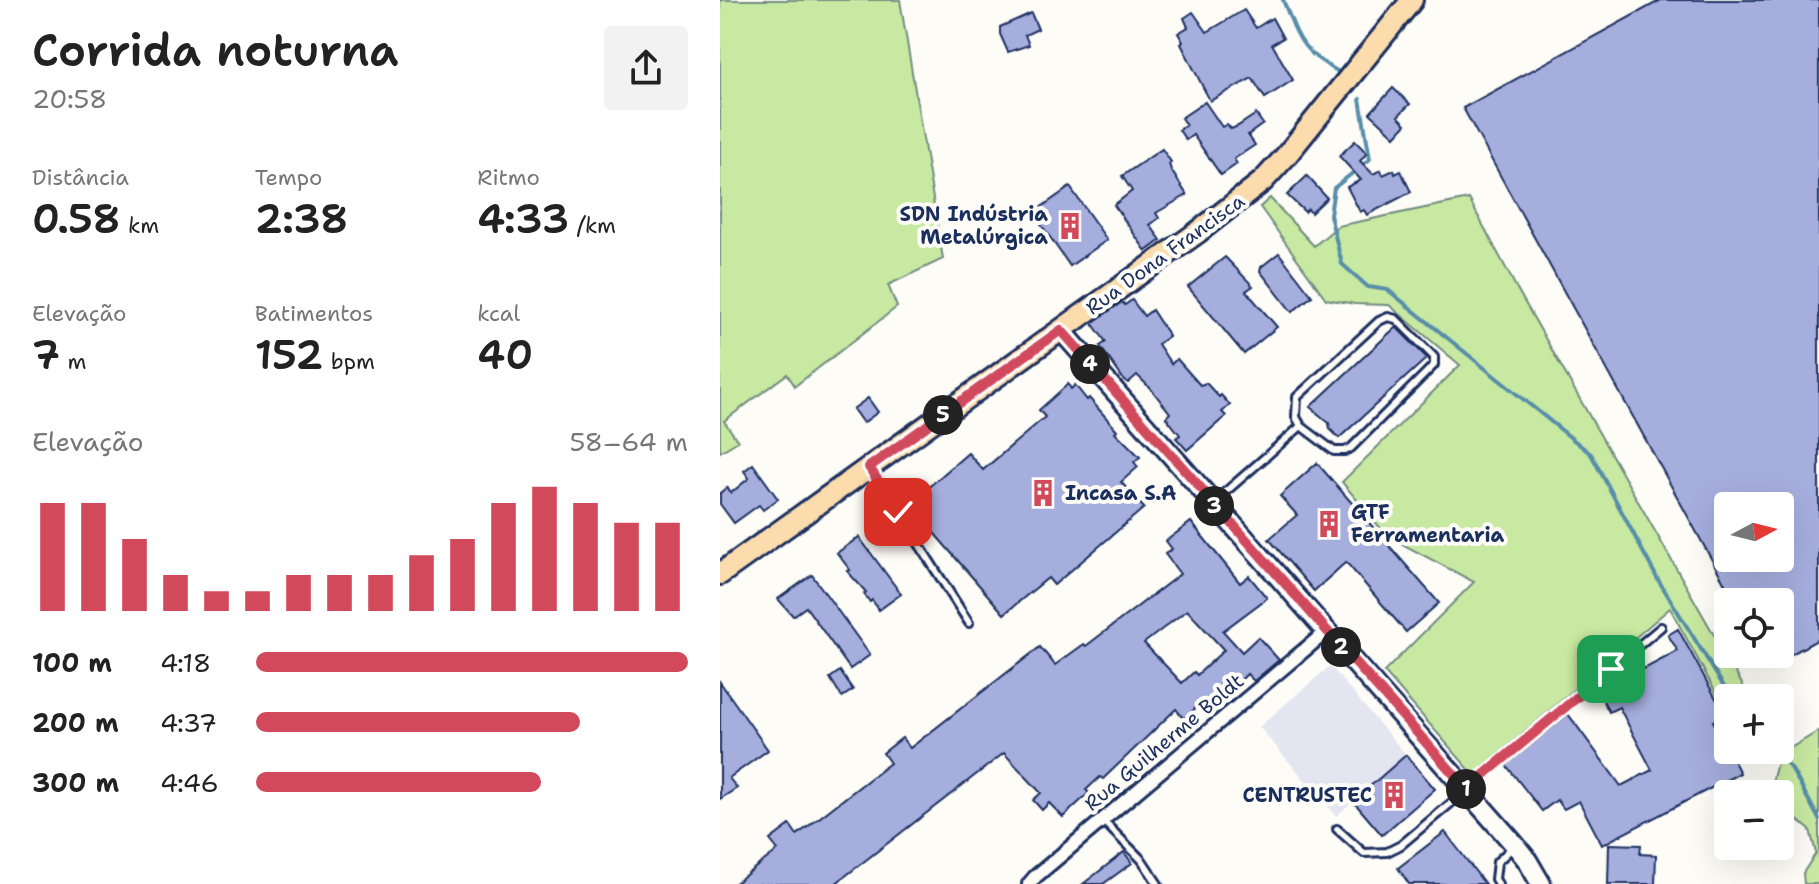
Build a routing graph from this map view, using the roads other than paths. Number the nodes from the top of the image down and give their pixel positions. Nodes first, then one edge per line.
1 (1412, 0) edge
2 (1061, 330) junction
3 (1301, 426) junction
4 (869, 467) junction
5 (1212, 504) junction
6 (720, 574) edge
7 (969, 623) dead end
8 (1661, 627) dead end
9 (1327, 631) junction
10 (1467, 789) junction
11 (1102, 820) junction
12 (1337, 829) dead end
13 (1515, 845) junction
14 (1538, 883) edge
15 (1029, 884) edge
16 (1158, 884) edge
17 (1498, 884) edge

1 - 2 main road, Rua Dona Francisca
2 - 4 main road, Rua Dona Francisca
2 - 5 street
3 - 3 lane
3 - 5 lane
4 - 6 main road, Rua Dona Francisca
4 - 7 lane
5 - 9 street
8 - 10 lane
9 - 10 street
9 - 11 street, Rua Guilherme Boldt
10 - 12 lane
10 - 13 street
11 - 15 street, Rua Guilherme Boldt
11 - 16 lane
13 - 14 street
13 - 17 lane

